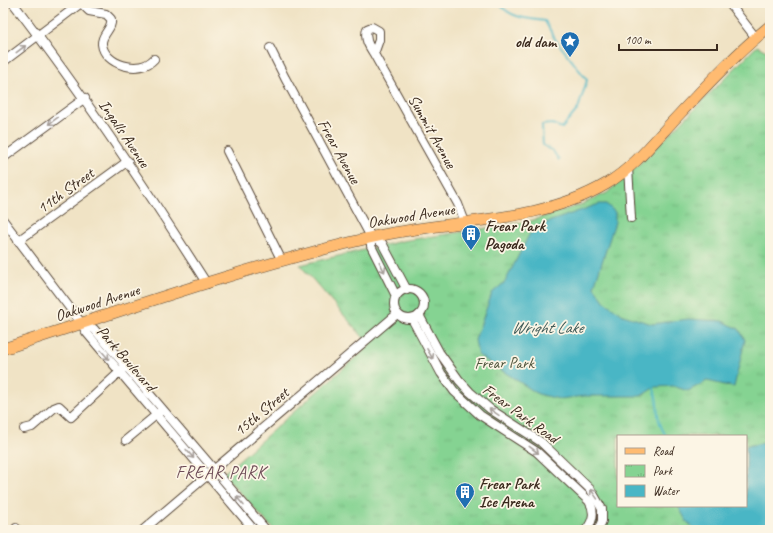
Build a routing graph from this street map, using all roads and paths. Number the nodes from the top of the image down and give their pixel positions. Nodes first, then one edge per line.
1 (13, 3) edge
2 (81, 3) edge
3 (729, 3) edge
4 (770, 26) edge
5 (38, 36) junction
6 (756, 38) junction
7 (270, 48) dead end
8 (374, 54) dead end
9 (154, 58) dead end
10 (3, 62) edge
11 (85, 98) junction
12 (227, 151) dead end
13 (3, 158) edge
14 (128, 161) junction
15 (628, 167) junction
16 (631, 218) dead end
17 (3, 220) edge
18 (465, 222) junction
19 (371, 237) junction
20 (18, 241) junction
21 (282, 261) junction
22 (207, 284) junction
23 (407, 290) junction
24 (396, 296) junction
25 (397, 314) junction
26 (416, 317) junction
27 (82, 324) junction
28 (3, 349) edge
29 (123, 369) junction
30 (159, 412) junction
31 (24, 429) dead end
32 (126, 440) dead end
33 (210, 473) junction
34 (143, 530) edge
35 (254, 530) edge
36 (265, 530) edge
37 (586, 530) edge
38 (598, 530) edge

1 - 5 street, Ingalls Avenue
2 - 5 street
2 - 9 street
3 - 6 street
4 - 6 main road, Oakwood Avenue
10 -> 5 street
5 - 11 street, Ingalls Avenue
6 - 15 main road, Oakwood Avenue
7 - 19 street, Frear Avenue
8 - 18 street, Summit Avenue
11 -> 13 street
11 - 14 street, Ingalls Avenue
12 - 21 street
14 - 20 street, 11th Street
14 - 22 street, Ingalls Avenue
15 - 16 street
15 - 18 main road, Oakwood Avenue
17 - 20 street, Park Boulevard
18 - 19 main road, Oakwood Avenue
19 - 21 main road, Oakwood Avenue
19 - 23 street
19 -> 24 street
20 - 27 street, Park Boulevard
21 - 22 main road, Oakwood Avenue
22 - 27 main road, Oakwood Avenue
23 - 24 street
23 - 26 street
24 - 25 street
25 - 26 street
25 - 33 street, 15th Street
26 -> 37 street, Frear Park Road
38 -> 26 street, Frear Park Road
27 - 28 main road, Oakwood Avenue
27 - 29 street, Park Boulevard
29 - 30 street, Park Boulevard
29 - 31 street
30 - 32 street
30 - 33 street, Park Boulevard
33 - 34 street, 15th Street
33 - 35 street, Park Boulevard
36 -> 33 street, Park Boulevard

